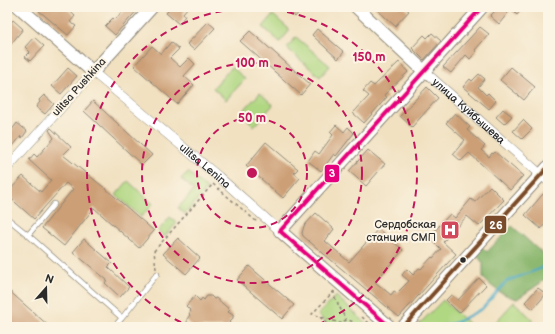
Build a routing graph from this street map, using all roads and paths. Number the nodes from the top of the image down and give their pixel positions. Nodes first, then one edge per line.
1 (19, 7) edge
2 (152, 7) edge
3 (356, 7) edge
4 (482, 7) edge
5 (424, 71) junction
6 (93, 72) junction
7 (7, 168) edge
8 (546, 174) edge
9 (219, 177) junction
10 (54, 204) dead end
11 (7, 218) edge
12 (280, 231) junction
13 (28, 235) junction
14 (157, 274) joint
15 (319, 317) junction
16 (122, 318) junction
17 (346, 320) junction
18 (343, 326) edge
19 (114, 327) edge
20 (330, 327) edge
21 (356, 327) edge
22 (390, 327) edge
23 (403, 327) edge

1 - 6 street, ulitsa Lenina
2 - 6 street, ulitsa Pushkina
3 - 5 street, улица Куйбышева
4 - 5 street
5 - 8 street, улица Куйбышева
5 - 12 street
6 - 7 street, ulitsa Pushkina
6 - 9 street, ulitsa Lenina
8 - 23 street
9 - 12 street, ulitsa Lenina
9 - 14 path
10 - 13 lane
11 - 13 lane
12 - 22 street, ulitsa Lenina
13 - 16 lane
14 - 16 lane
15 - 17 path
15 - 18 path
15 - 20 path
16 - 19 lane
17 - 18 path
17 - 21 path

